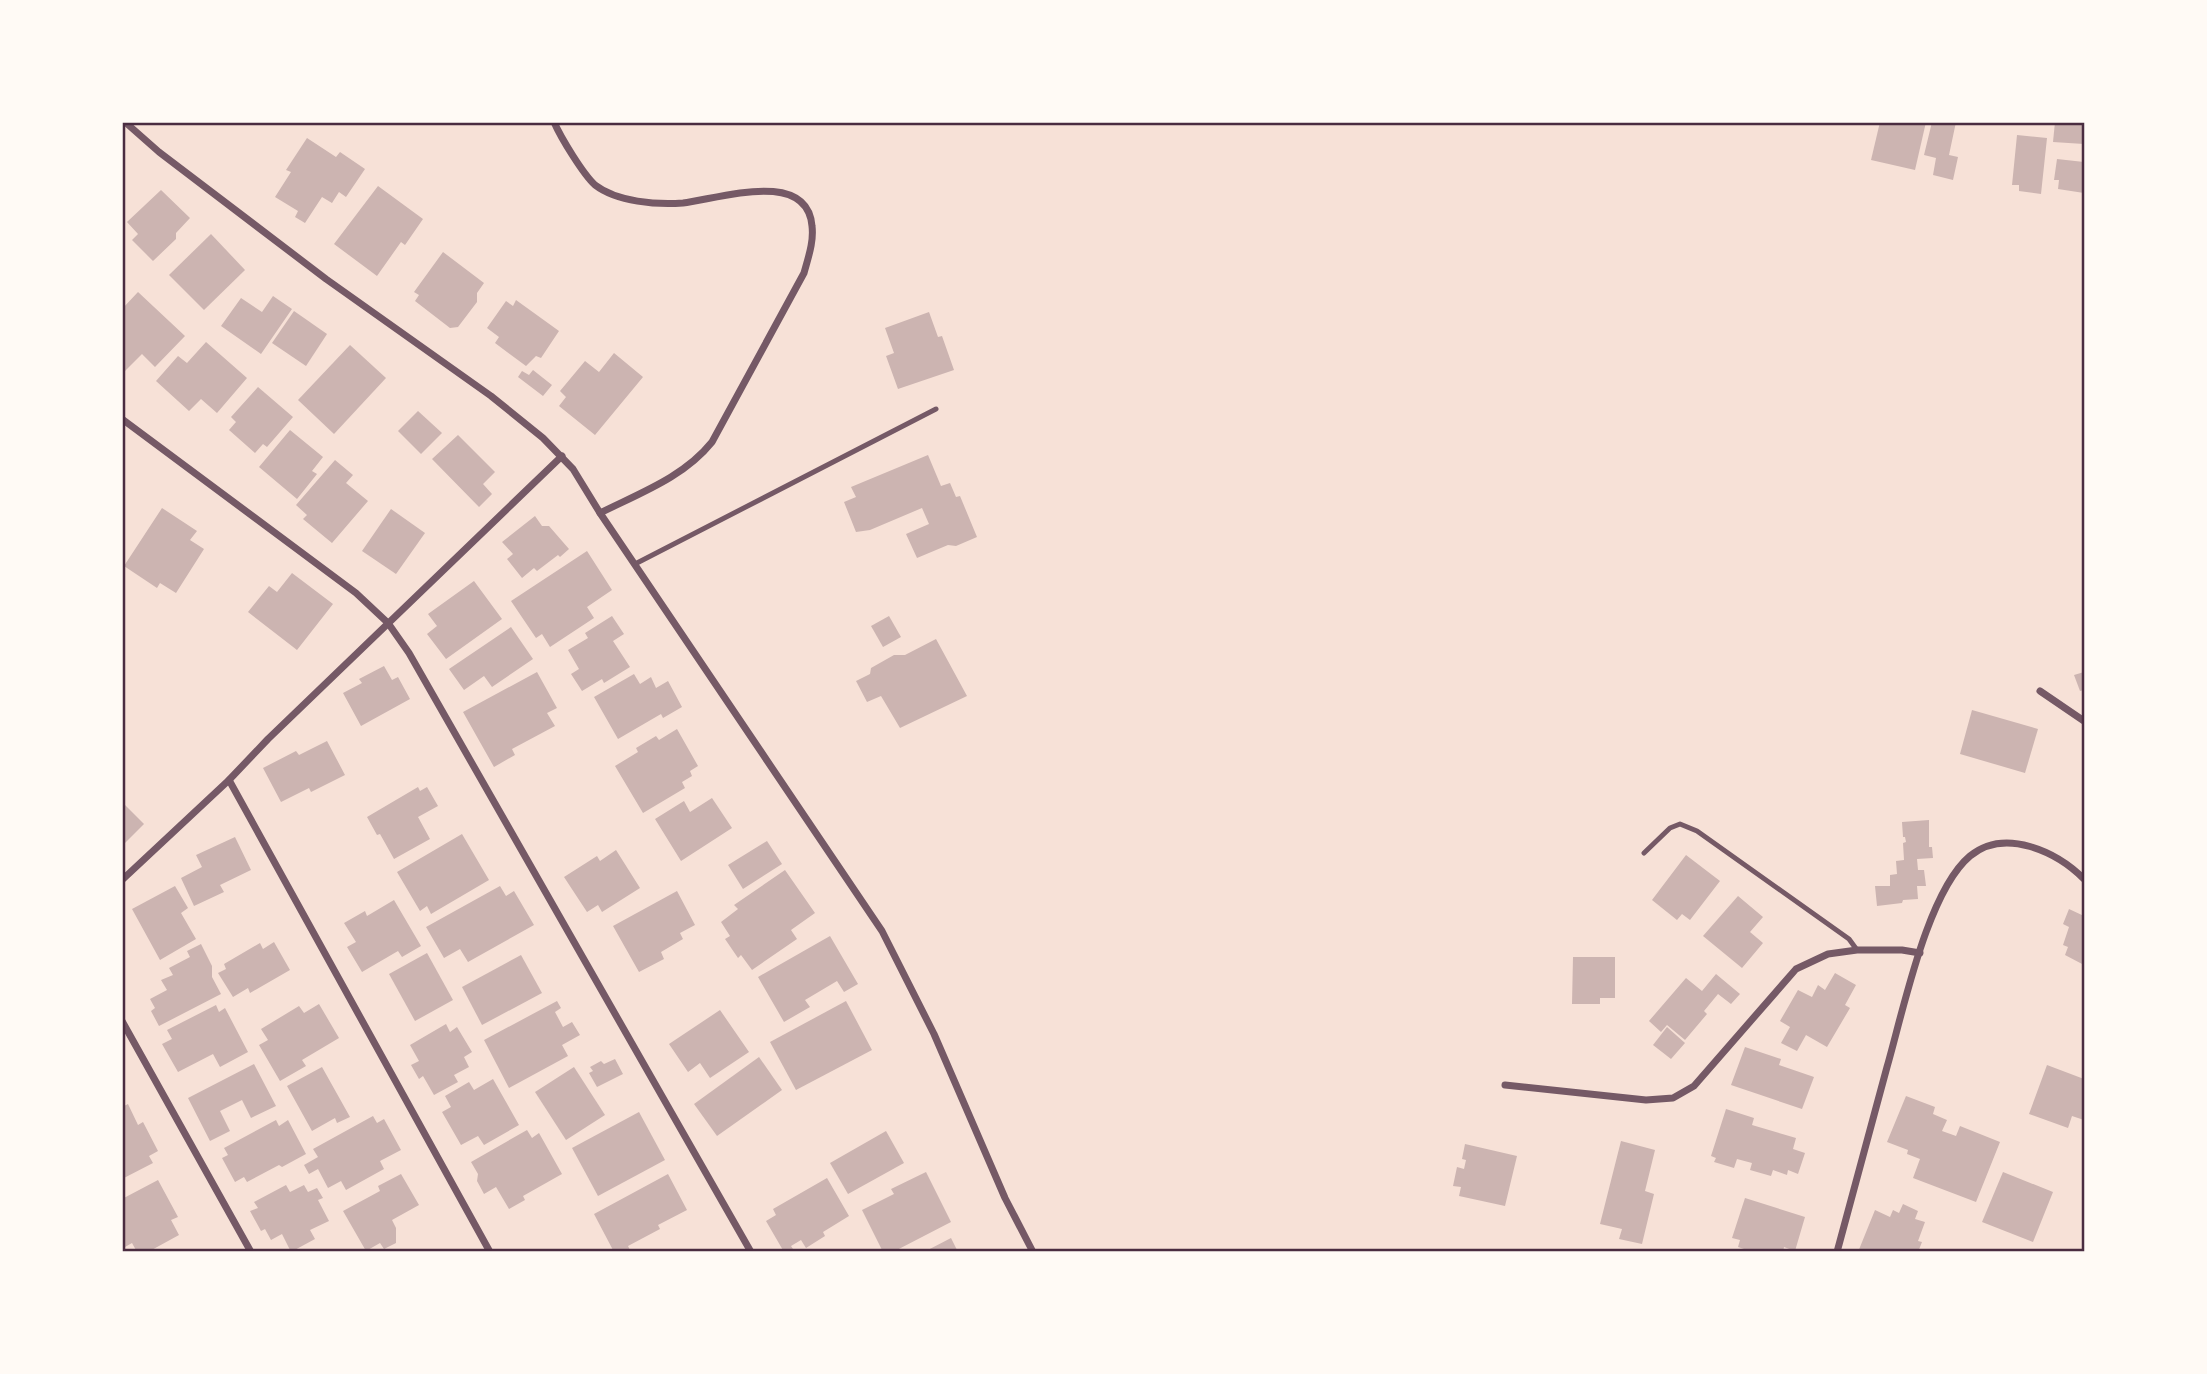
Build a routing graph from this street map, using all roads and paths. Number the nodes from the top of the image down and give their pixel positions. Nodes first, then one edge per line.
1 (125, 122) edge
2 (554, 122) edge
3 (936, 409) dead end
4 (122, 419) edge
5 (562, 456) junction
6 (600, 513) junction
7 (635, 564) junction
8 (388, 623) junction
9 (2040, 691) dead end
10 (2084, 721) edge
11 (229, 780) junction
12 (1644, 853) dead end
13 (2084, 879) edge
14 (122, 880) edge
15 (1857, 950) junction
16 (1920, 953) junction
17 (122, 1021) edge
18 (1505, 1086) dead end
19 (251, 1251) edge
20 (490, 1251) edge
21 (751, 1251) edge
22 (1033, 1251) edge
23 (1837, 1251) edge

1 - 5 street
2 - 6 street
3 - 7 lane
4 - 8 street
5 - 6 street
5 - 8 street
6 - 7 street
7 - 22 street
8 - 11 street
8 - 21 street
9 - 10 street
11 - 14 street
11 - 20 street
12 - 15 lane
13 - 16 street
15 - 16 street
15 - 18 street
16 - 23 street
17 - 19 street

